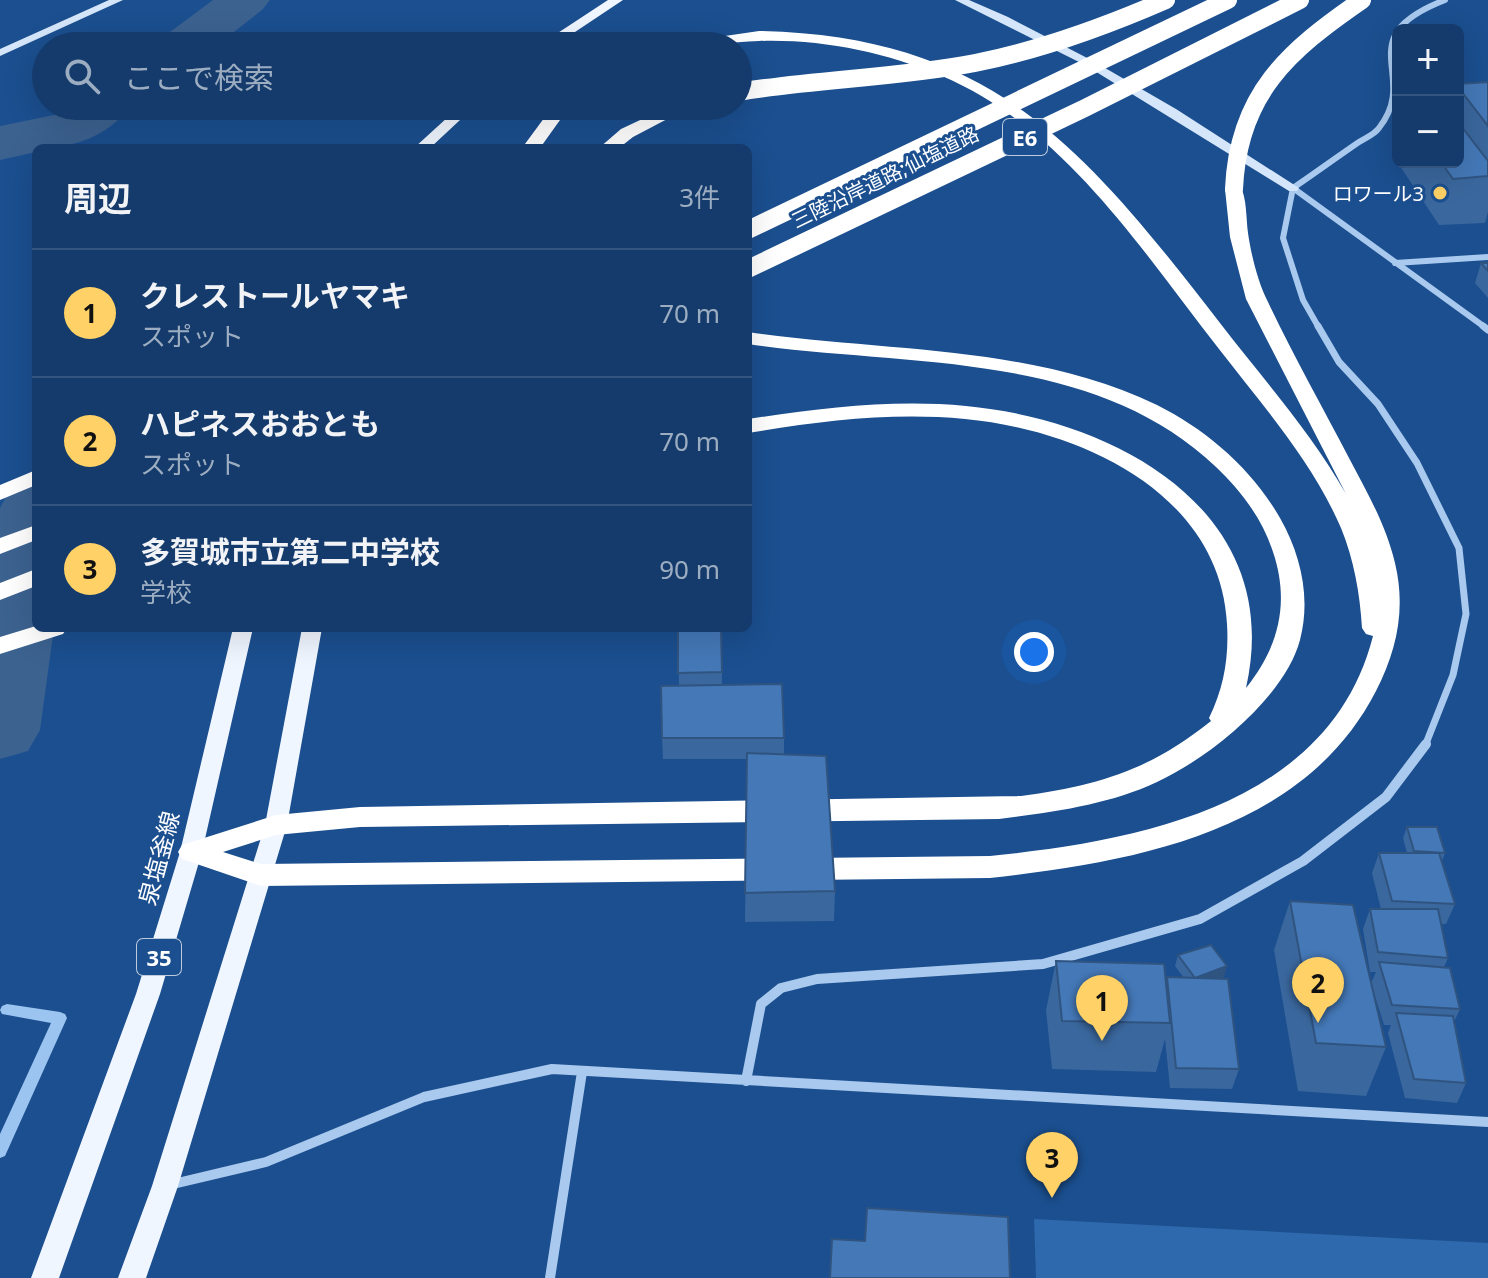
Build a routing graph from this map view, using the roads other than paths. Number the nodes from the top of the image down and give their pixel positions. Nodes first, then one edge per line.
1 (118, 0) edge
2 (617, 0) edge
3 (960, 0) edge
4 (1166, 0) edge
5 (1228, 0) edge
6 (1300, 0) edge
7 (1362, 0) edge
8 (1445, 0) edge
9 (47, 32) edge
10 (567, 32) edge
11 (752, 38) edge
12 (32, 39) edge
13 (0, 53) edge
14 (752, 90) edge
15 (452, 120) edge
16 (552, 120) edge
17 (654, 120) edge
18 (425, 144) edge
19 (534, 144) edge
20 (613, 144) edge
21 (1293, 188) junction
22 (752, 228) edge
23 (1488, 257) edge
24 (1395, 263) junction
25 (752, 267) edge
26 (1488, 330) edge
27 (752, 339) edge
28 (752, 425) edge
29 (32, 479) edge
30 (0, 493) edge
31 (32, 534) edge
32 (0, 546) edge
33 (32, 579) edge
34 (0, 592) edge
35 (43, 632) edge
36 (242, 632) edge
37 (311, 632) edge
38 (0, 646) edge
39 (1354, 708) junction
40 (1213, 734) junction
41 (276, 825) junction
42 (191, 852) junction
43 (261, 875) junction
44 (582, 1072) junction
45 (746, 1081) junction
46 (1488, 1122) edge
47 (165, 1186) junction
48 (45, 1278) edge
49 (132, 1278) edge
50 (550, 1278) edge

1 - 9 street
2 - 10 main road
3 - 21 street
4 - 14 highway, bridge
5 - 22 highway, 三陸沿岸道路;仙塩道路 / E6, bridge
6 - 25 highway, 三陸沿岸道路;仙塩道路 / E6, bridge
7 - 39 highway, bridge
8 - 21 street
11 - 39 highway
12 - 13 street
15 - 18 main road
16 - 19 highway
17 - 20 highway
21 - 24 street
21 - 45 street
23 - 24 street
24 - 26 street
27 - 40 highway
28 - 40 highway
29 - 30 highway
31 - 32 highway
33 - 34 highway
35 - 38 highway
36 - 42 main road, 泉塩釜線 / 35
37 - 41 main road
39 - 43 highway
40 - 41 highway
41 - 42 highway
41 - 43 main road
42 - 43 highway
42 - 48 main road, 泉塩釜線 / 35
43 - 47 main road
44 - 45 street
44 - 47 street
44 - 50 street
45 - 46 street
47 - 49 main road

